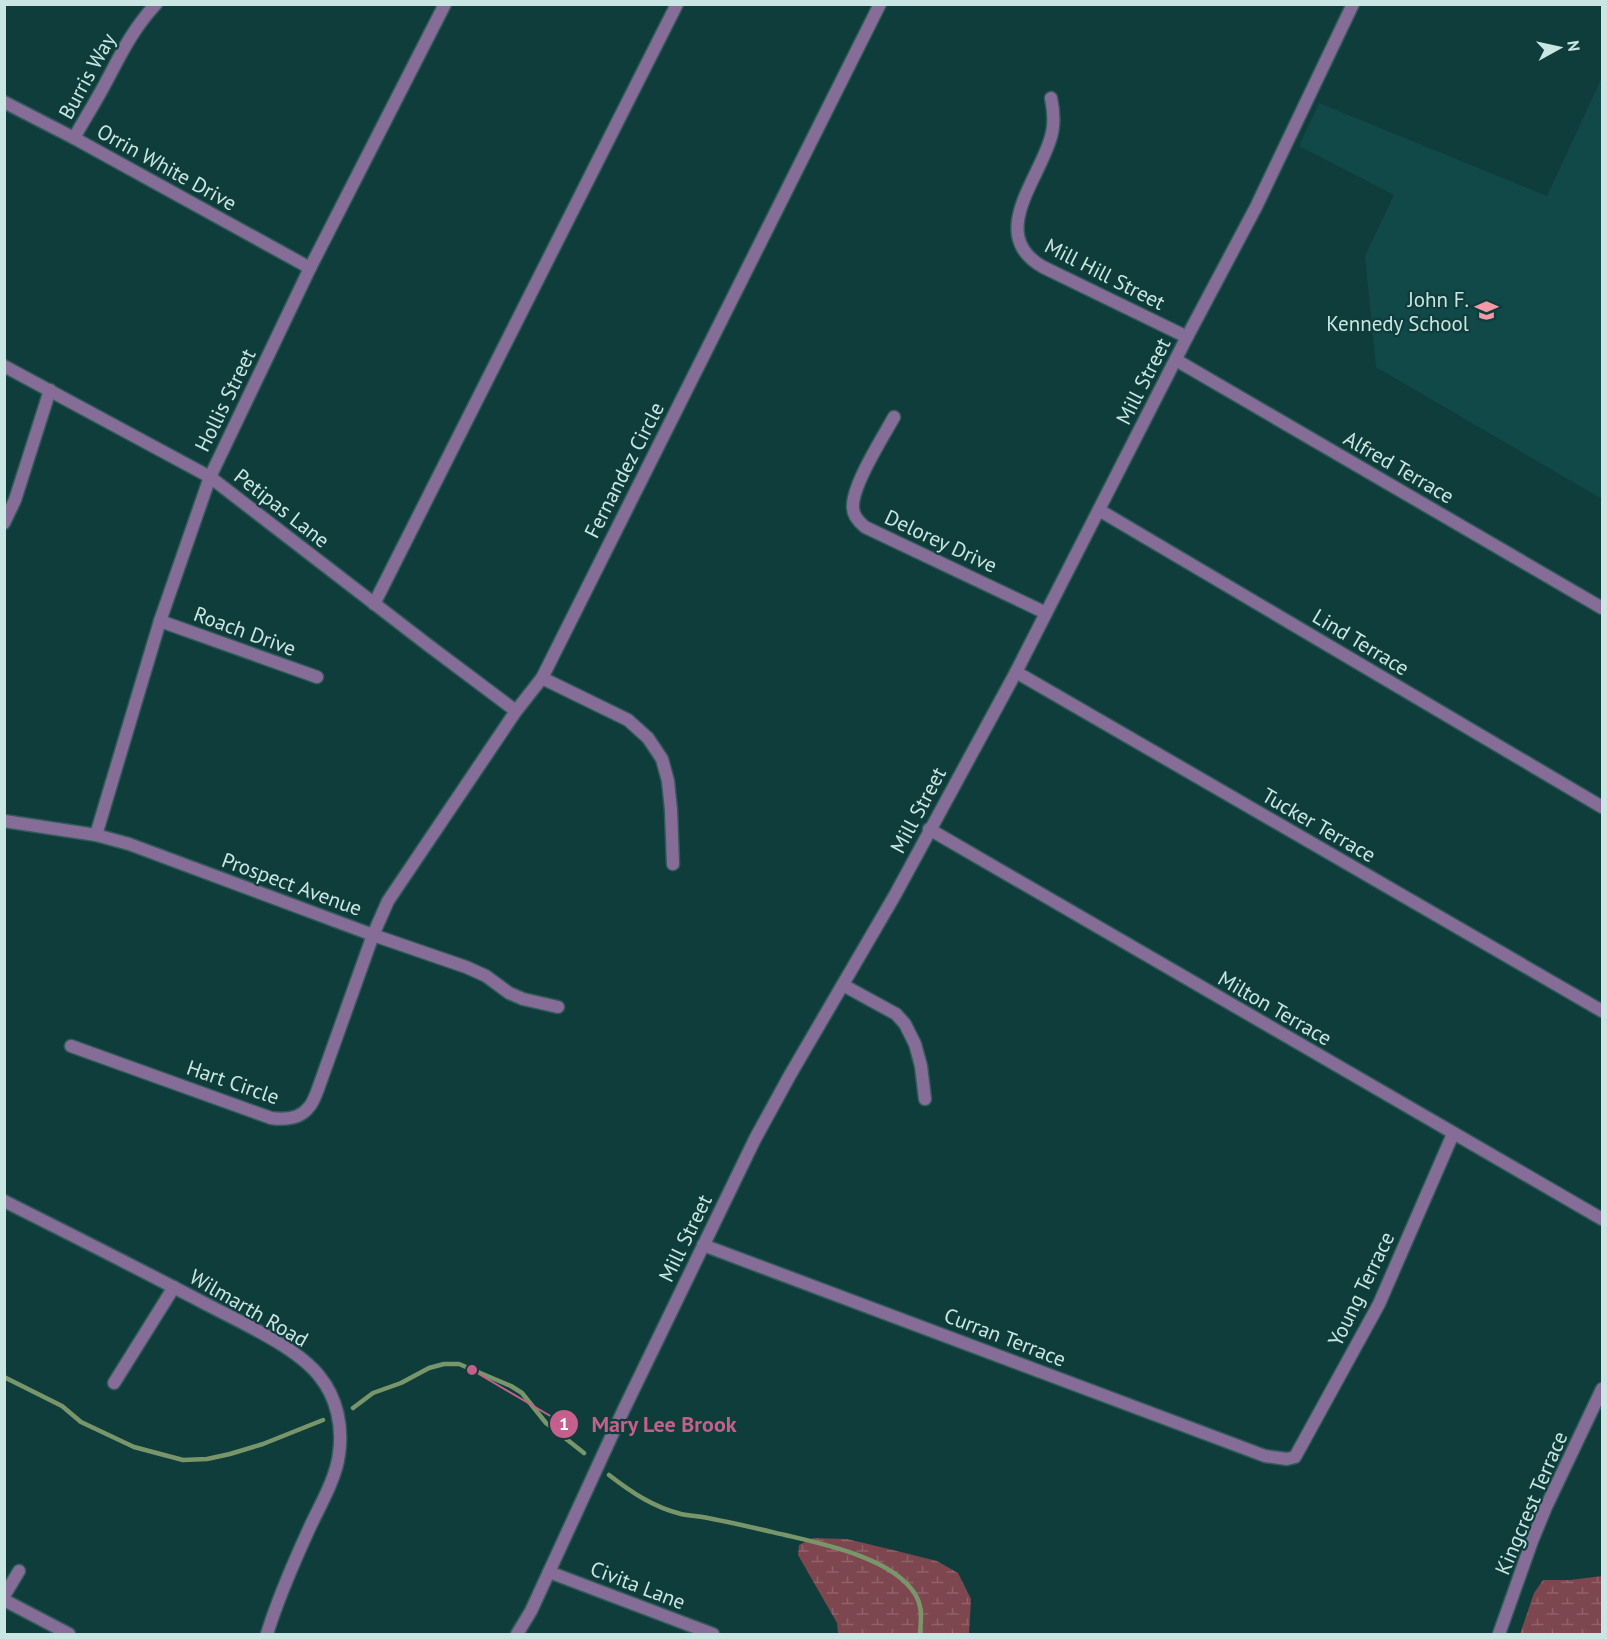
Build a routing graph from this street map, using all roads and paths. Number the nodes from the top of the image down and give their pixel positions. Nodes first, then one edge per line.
1 (156, 4) edge
2 (445, 4) edge
3 (676, 4) edge
4 (880, 4) edge
5 (1353, 4) edge
6 (1051, 98) dead end
7 (4, 102) edge
8 (74, 138) junction
9 (310, 268) junction
10 (1187, 337) junction
11 (1176, 360) junction
12 (4, 366) edge
13 (50, 390) junction
14 (894, 417) dead end
15 (210, 477) junction
16 (1099, 510) junction
17 (4, 523) edge
18 (374, 603) junction
19 (1602, 608) edge
20 (1046, 614) junction
21 (160, 621) junction
22 (1016, 672) junction
23 (317, 677) dead end
24 (542, 678) junction
25 (516, 711) junction
26 (1602, 807) edge
27 (4, 821) edge
28 (929, 829) junction
29 (96, 834) junction
30 (674, 864) dead end
31 (373, 934) junction
32 (843, 985) junction
33 (558, 1007) dead end
34 (1602, 1011) edge
35 (71, 1046) dead end
36 (925, 1099) dead end
37 (1453, 1134) junction
38 (4, 1201) edge
39 (1602, 1219) edge
40 (703, 1245) junction
41 (174, 1287) junction
42 (114, 1383) dead end
43 (1602, 1389) edge
44 (1295, 1457) joint
45 (19, 1571) dead end
46 (549, 1572) junction
47 (4, 1598) edge
48 (69, 1635) edge
49 (267, 1635) edge
50 (517, 1635) edge
51 (712, 1635) edge
52 (1500, 1635) edge

1 - 8 street, Burris Way
2 - 9 street, Hollis Street
3 - 18 street
4 - 24 street, Fernandez Circle
5 - 10 street, Mill Street
6 - 10 street, Mill Hill Street
7 - 8 street, Orrin White Drive
8 - 9 street, Orrin White Drive
9 - 15 street, Hollis Street
10 - 11 street, Mill Street
11 - 16 street, Mill Street
11 - 19 street, Alfred Terrace
12 - 13 street, Petipas Lane
13 - 15 street, Petipas Lane
13 - 17 street
14 - 20 street, Delorey Drive
15 - 18 street, Petipas Lane
15 - 21 street, Hollis Street
16 - 20 street, Mill Street
16 - 26 street, Lind Terrace
18 - 25 street, Petipas Lane
20 - 22 street, Mill Street
21 - 23 street, Roach Drive
21 - 29 street, Hollis Street
22 - 28 street, Mill Street
22 - 34 street, Tucker Terrace
24 - 25 street, Fernandez Circle
24 - 30 street
25 - 31 street, Fernandez Circle
27 - 29 street, Prospect Avenue
28 - 32 street, Mill Street
28 - 37 street, Milton Terrace
29 - 31 street, Prospect Avenue
31 - 33 street, Prospect Avenue
31 - 35 street, Hart Circle
32 - 36 street
32 - 40 street, Mill Street
37 - 39 street, Milton Terrace
37 - 44 street, Young Terrace
38 - 41 street, Wilmarth Road
40 - 44 street, Curran Terrace
40 - 46 street, Mill Street
41 - 42 street
41 - 49 street, Wilmarth Road
43 - 52 street, Kingcrest Terrace
45 - 47 street
46 - 50 street, Mill Street
46 - 51 street, Civita Lane
47 - 48 street

